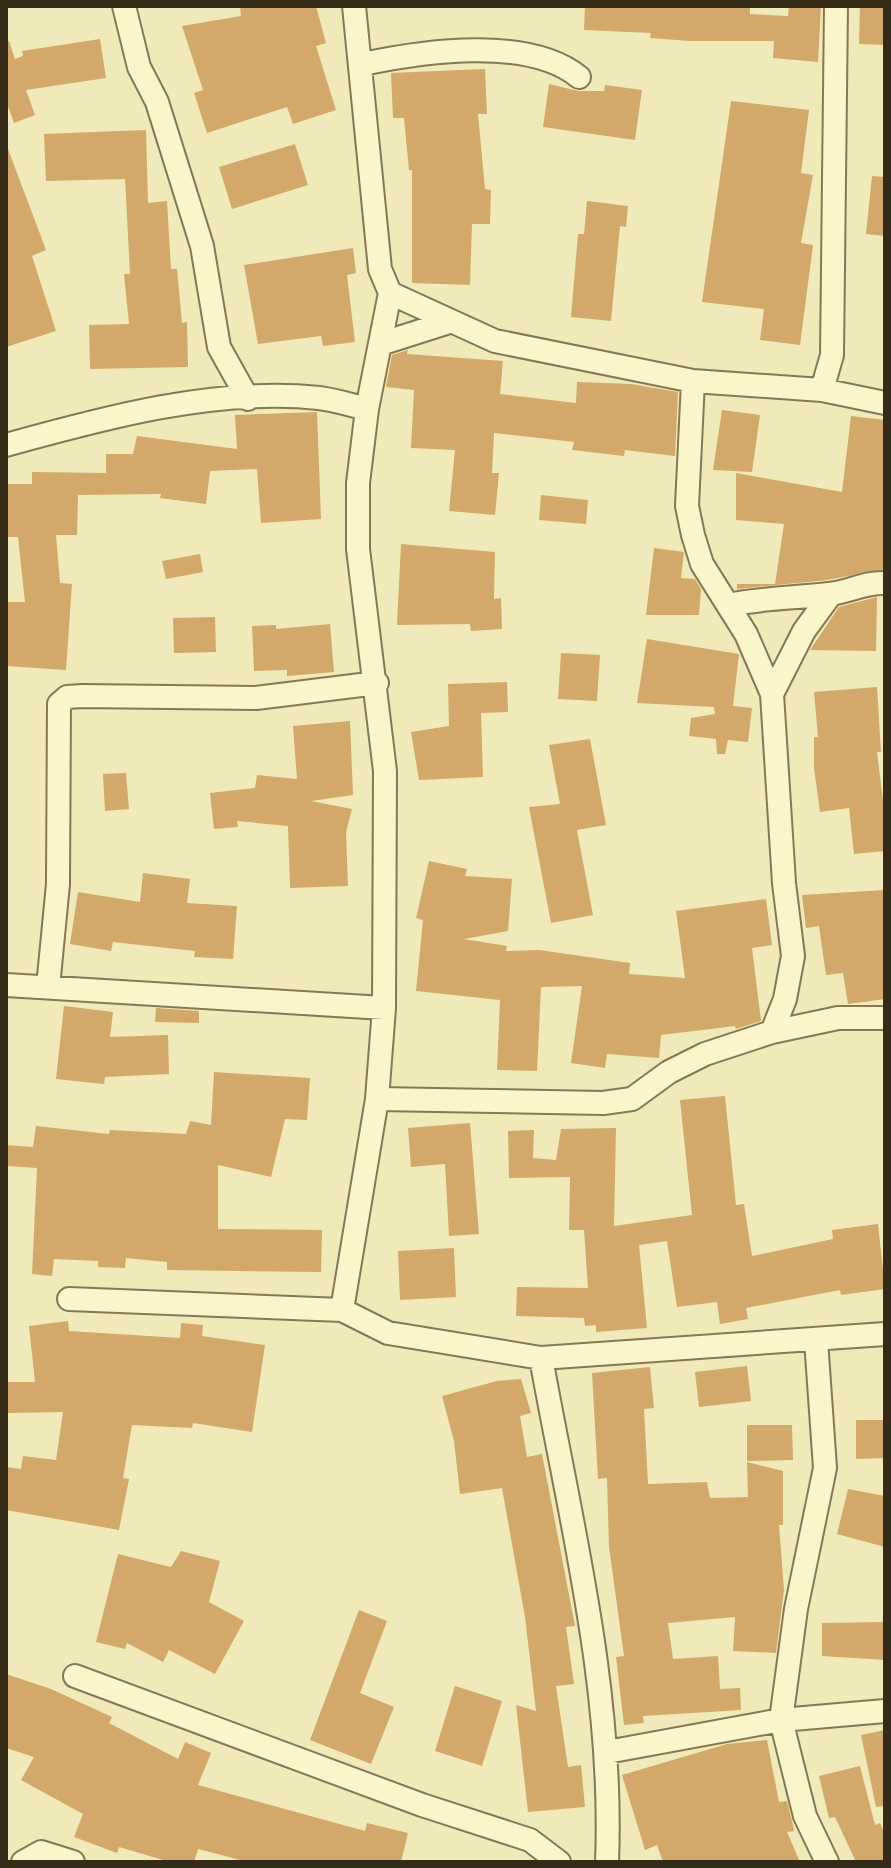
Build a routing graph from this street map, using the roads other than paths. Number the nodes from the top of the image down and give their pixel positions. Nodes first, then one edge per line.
1 (124, 6) edge
2 (354, 6) edge
3 (836, 6) edge
4 (363, 64) junction
5 (579, 77) dead end
6 (390, 293) junction
7 (449, 322) junction
8 (380, 344) junction
9 (693, 381) junction
10 (822, 390) junction
11 (248, 399) junction
12 (885, 403) edge
13 (367, 409) junction
14 (6, 445) edge
15 (885, 583) edge
16 (831, 594) junction
17 (728, 605) junction
18 (377, 683) junction
19 (772, 694) junction
20 (6, 985) edge
21 (48, 987) junction
22 (384, 1008) junction
23 (885, 1018) edge
24 (772, 1032) junction
25 (377, 1099) junction
26 (69, 1299) dead end
27 (342, 1310) junction
28 (885, 1334) edge
29 (816, 1340) junction
30 (541, 1358) junction
31 (75, 1676) dead end
32 (885, 1711) edge
33 (781, 1720) junction
34 (607, 1752) junction
35 (23, 1862) edge
36 (73, 1862) edge
37 (559, 1862) edge
38 (607, 1862) edge
39 (827, 1862) edge

1 - 11 street
2 - 4 street
3 - 10 street
4 - 5 street
4 - 6 street
6 - 7 street
6 - 8 street
7 - 8 street
7 - 9 street
8 - 13 street
9 - 10 street
9 - 17 street
10 - 12 street
11 - 13 street
11 - 14 street
13 - 18 street
15 - 16 street
16 - 17 street
16 - 19 street
17 - 19 street
18 - 21 street
18 - 22 street
19 - 24 street
20 - 21 street
21 - 22 street
22 - 25 street
23 - 24 street
24 - 25 street
25 - 27 street
26 - 27 street
27 - 30 street
28 - 29 street
29 - 30 street
29 - 33 street
30 - 34 street
31 - 37 street
32 - 33 street
33 - 34 street
33 - 39 street
34 - 38 street
35 - 36 street

